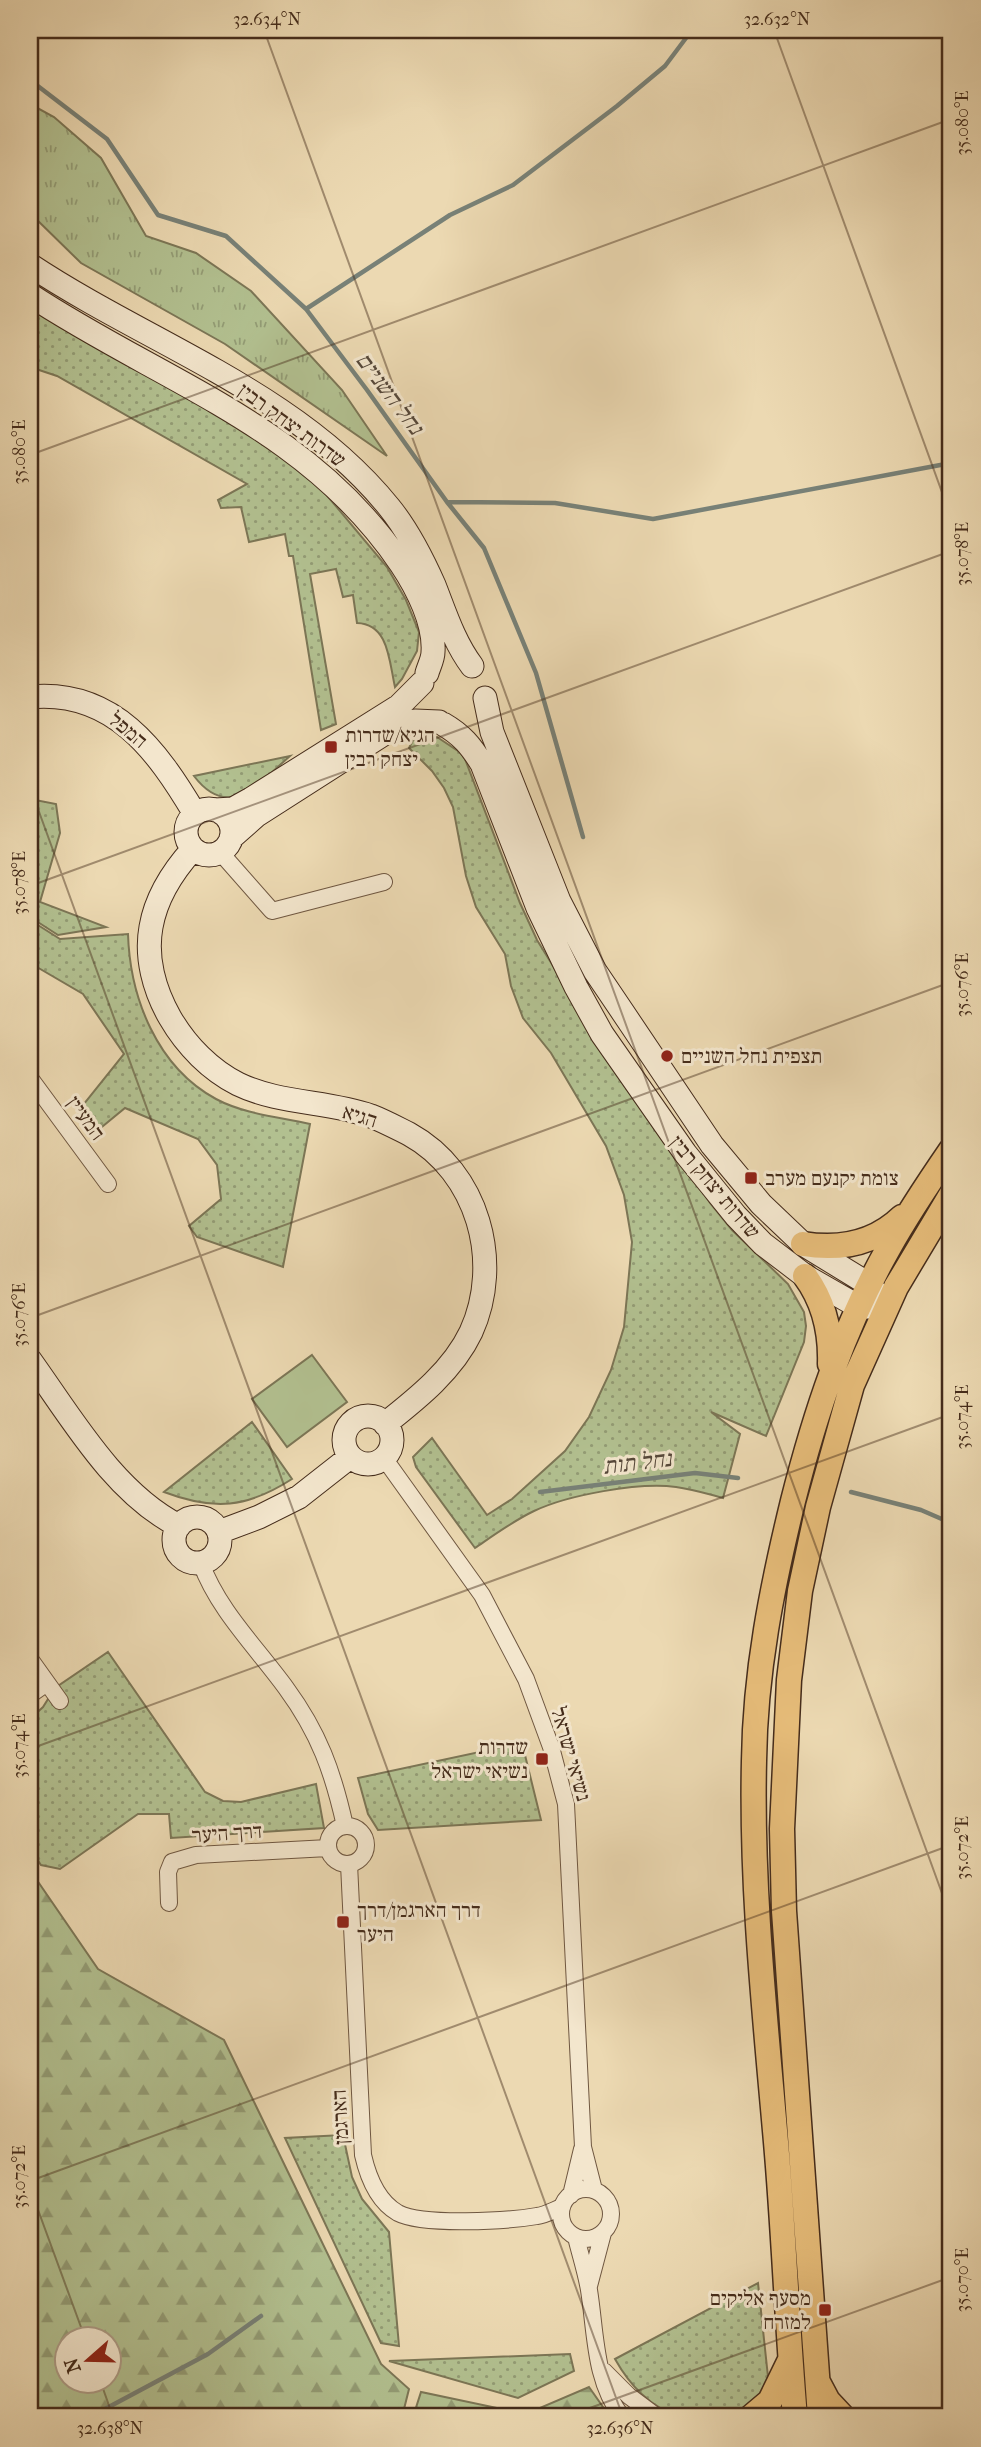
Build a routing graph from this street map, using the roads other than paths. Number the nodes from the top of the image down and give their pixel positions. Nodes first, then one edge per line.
1 (30, 265) edge
2 (30, 295) edge
3 (472, 666) junction
4 (425, 678) junction
5 (30, 697) edge
6 (485, 698) junction
7 (441, 723) junction
8 (205, 812) junction
9 (226, 845) junction
10 (193, 849) junction
11 (384, 881) dead end
12 (30, 1077) edge
13 (951, 1150) edge
14 (108, 1184) dead end
15 (951, 1195) edge
16 (913, 1207) junction
17 (803, 1244) junction
18 (805, 1276) junction
19 (870, 1285) junction
20 (859, 1307) junction
21 (886, 1307) junction
22 (30, 1360) edge
23 (829, 1375) junction
24 (385, 1424) junction
25 (350, 1457) junction
26 (384, 1458) junction
27 (179, 1526) junction
28 (219, 1532) junction
29 (201, 1563) junction
30 (30, 1659) edge
31 (47, 1683) junction
32 (30, 1695) edge
33 (60, 1701) dead end
34 (345, 1826) junction
35 (328, 1848) junction
36 (349, 1864) junction
37 (169, 1903) dead end
38 (583, 2147) junction
39 (594, 2190) junction
40 (566, 2201) junction
41 (539, 2216) junction
42 (570, 2232) junction
43 (603, 2233) junction
44 (589, 2288) junction
45 (790, 2362) junction
46 (598, 2363) junction
47 (818, 2381) junction
48 (622, 2417) edge
49 (657, 2417) edge
50 (751, 2417) edge
51 (795, 2417) edge
52 (820, 2417) edge
53 (843, 2417) edge

1 - 3 main road, שדרות יצחק רבין
2 - 4 main road, שדרות יצחק רבין
3 - 4 main road
3 - 6 main road
4 - 7 main road
4 - 8 main road
5 - 8 main road, המפל
6 - 7 main road
6 - 17 main road, שדרות יצחק רבין
7 - 9 main road
7 - 18 main road, שדרות יצחק רבין
8 - 9 main road
8 - 10 main road
9 - 10 main road
9 - 11 street
10 - 24 main road, הגיא
12 - 14 street, המעיין
13 - 16 main road
15 - 21 main road
16 - 17 main road
16 - 19 main road
17 - 19 main road, שדרות יצחק רבין
18 - 20 main road, שדרות יצחק רבין
18 - 23 main road
19 - 20 main road
19 - 21 main road, שדרות יצחק רבין
20 - 21 main road, שדרות יצחק רבין
20 - 23 main road
21 - 47 main road
22 - 27 main road
23 - 45 main road
24 - 25 main road
24 - 26 main road
25 - 26 main road
25 - 28 main road
26 - 38 street, נשיאי ישראל
27 - 28 main road
27 - 29 main road
28 - 29 main road
29 - 34 street
30 - 31 street
31 - 32 street
31 - 33 street
34 - 35 street
34 - 36 street
35 - 36 street
35 - 37 street, דרך היער
36 - 41 street, הארגמן
38 - 39 street, נשיאי ישראל
38 - 40 street, נשיאי ישראל
39 - 40 street
39 - 43 street, נשיאי ישראל
40 - 41 street, הארגמן
40 - 42 street, נשיאי ישראל
41 - 42 street, הארגמן
42 - 43 street
42 - 44 street, נשיאי ישראל
43 - 44 street, נשיאי ישראל
44 - 46 street, נשיאי ישראל
45 - 50 main road
45 - 51 main road
46 - 48 street, נשיאי ישראל
46 - 49 street
47 - 52 main road
47 - 53 main road

